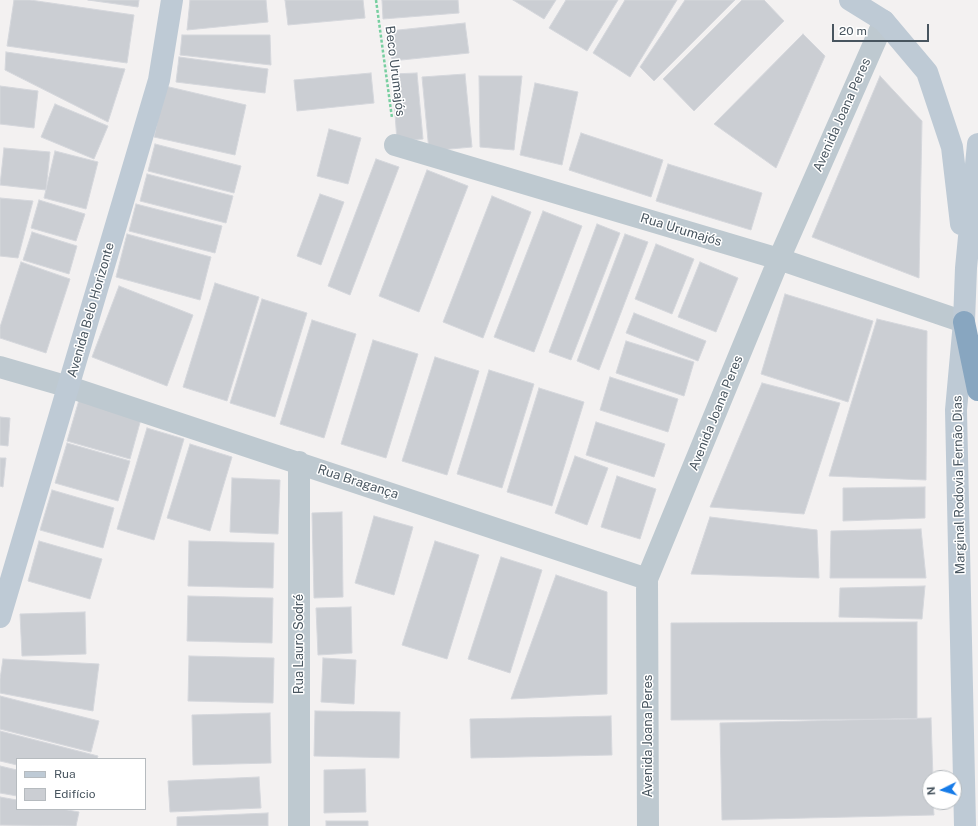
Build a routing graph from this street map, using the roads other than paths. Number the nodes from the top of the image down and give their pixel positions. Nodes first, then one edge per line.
1 (172, 0) edge
2 (850, 0) edge
3 (884, 21) junction
4 (978, 144) edge
5 (395, 145) road end
6 (779, 259) junction
7 (966, 268) junction
8 (964, 322) junction
9 (0, 367) edge
10 (69, 386) junction
11 (978, 390) edge
12 (299, 462) junction
13 (647, 579) junction
14 (0, 617) edge
15 (299, 826) edge
16 (648, 826) edge
17 (965, 826) edge

1 - 10 main road, Avenida Belo Horizonte
2 - 3 main road
3 - 6 street, Avenida Joana Peres
3 - 7 main road
4 - 7 main road, Marginal Rodovia Fernão Dias
5 - 6 street, Rua Urumajós
6 - 8 street, Rua Urumajós
6 - 13 street, Avenida Joana Peres
7 - 8 main road, Marginal Rodovia Fernão Dias
8 - 11 highway
8 - 17 main road, Marginal Rodovia Fernão Dias
9 - 10 street, Rua Bragança
10 - 12 street, Rua Bragança
10 - 14 main road, Avenida Belo Horizonte
12 - 13 street, Rua Bragança
12 - 15 street, Rua Lauro Sodré
13 - 16 street, Avenida Joana Peres

